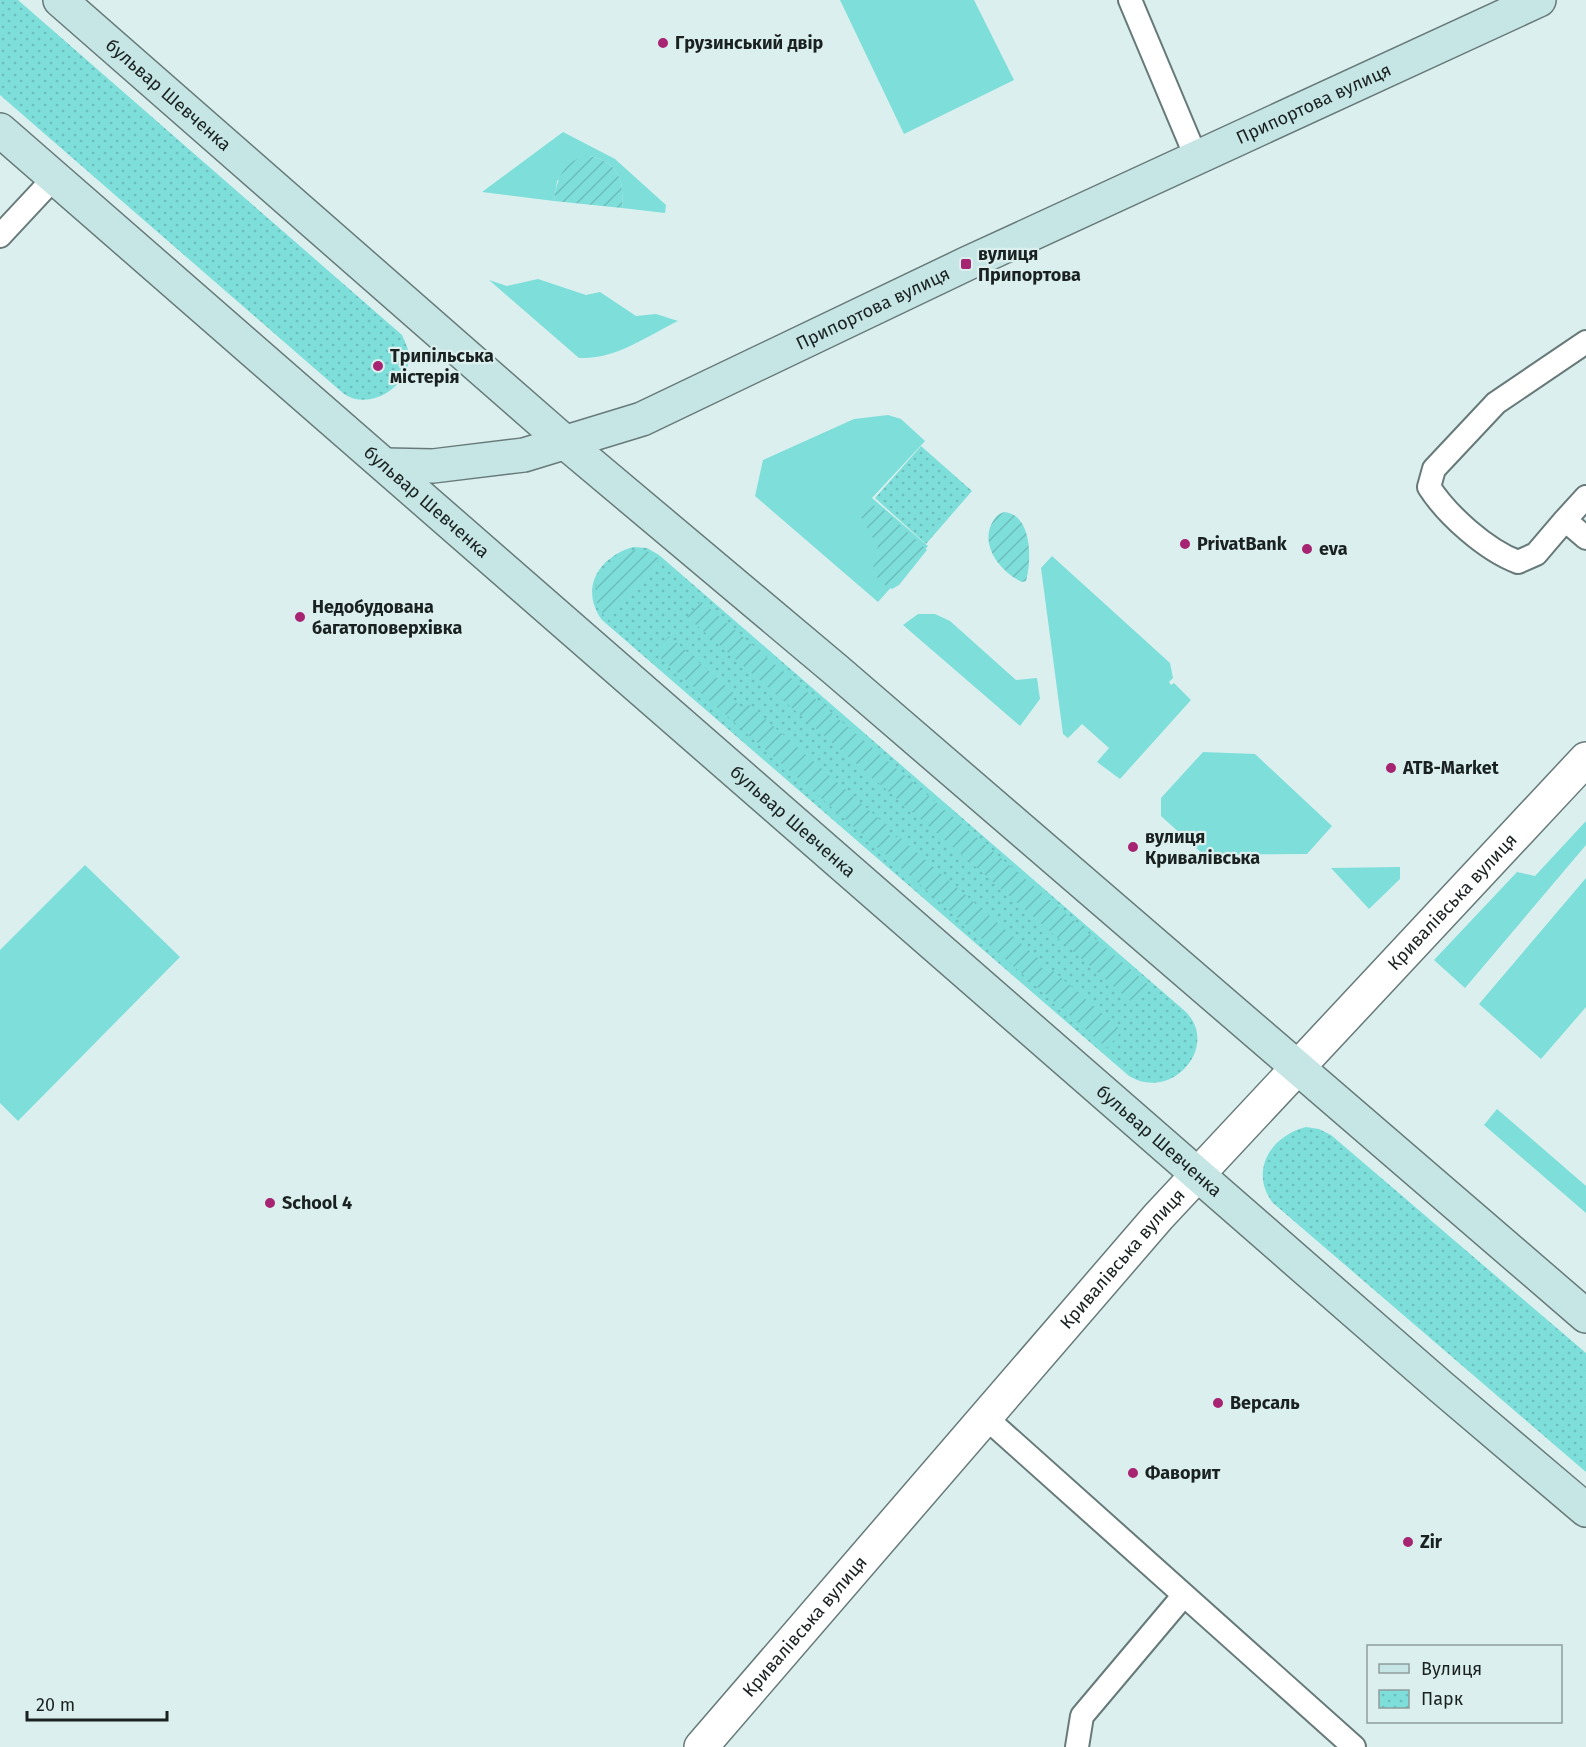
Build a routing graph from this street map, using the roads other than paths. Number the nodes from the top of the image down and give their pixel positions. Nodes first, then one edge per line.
1 (60, 0) edge
2 (1130, 0) edge
3 (1539, 0) edge
4 (0, 130) edge
5 (1196, 157) junction
6 (55, 177) junction
7 (0, 236) edge
8 (1586, 342) edge
9 (567, 444) junction
10 (385, 465) junction
11 (1586, 497) edge
12 (1565, 520) junction
13 (1586, 538) edge
14 (1586, 759) edge
15 (1296, 1068) junction
16 (1198, 1174) junction
17 (1586, 1316) edge
18 (984, 1416) junction
19 (1586, 1510) edge
20 (1184, 1595) junction
21 (701, 1747) edge
22 (1077, 1747) edge
23 (1354, 1747) edge

1 - 9 main road, бульвар Шевченка
2 - 5 lane
3 - 5 main road, Припортова вулиця
4 - 6 main road, бульвар Шевченка
5 - 9 main road, Припортова вулиця
6 - 7 lane
6 - 10 main road, бульвар Шевченка
8 - 12 lane
9 - 10 main road, Припортова вулиця
9 - 15 main road, бульвар Шевченка
10 - 16 main road, бульвар Шевченка
11 - 12 lane
12 - 13 lane
14 - 15 street, Кривалівська вулиця
15 - 16 street, Кривалівська вулиця
15 - 17 main road, бульвар Шевченка
16 - 18 street, Кривалівська вулиця
16 - 19 main road, бульвар Шевченка
18 - 20 lane
18 - 21 street, Кривалівська вулиця
20 - 22 lane
20 - 23 lane

